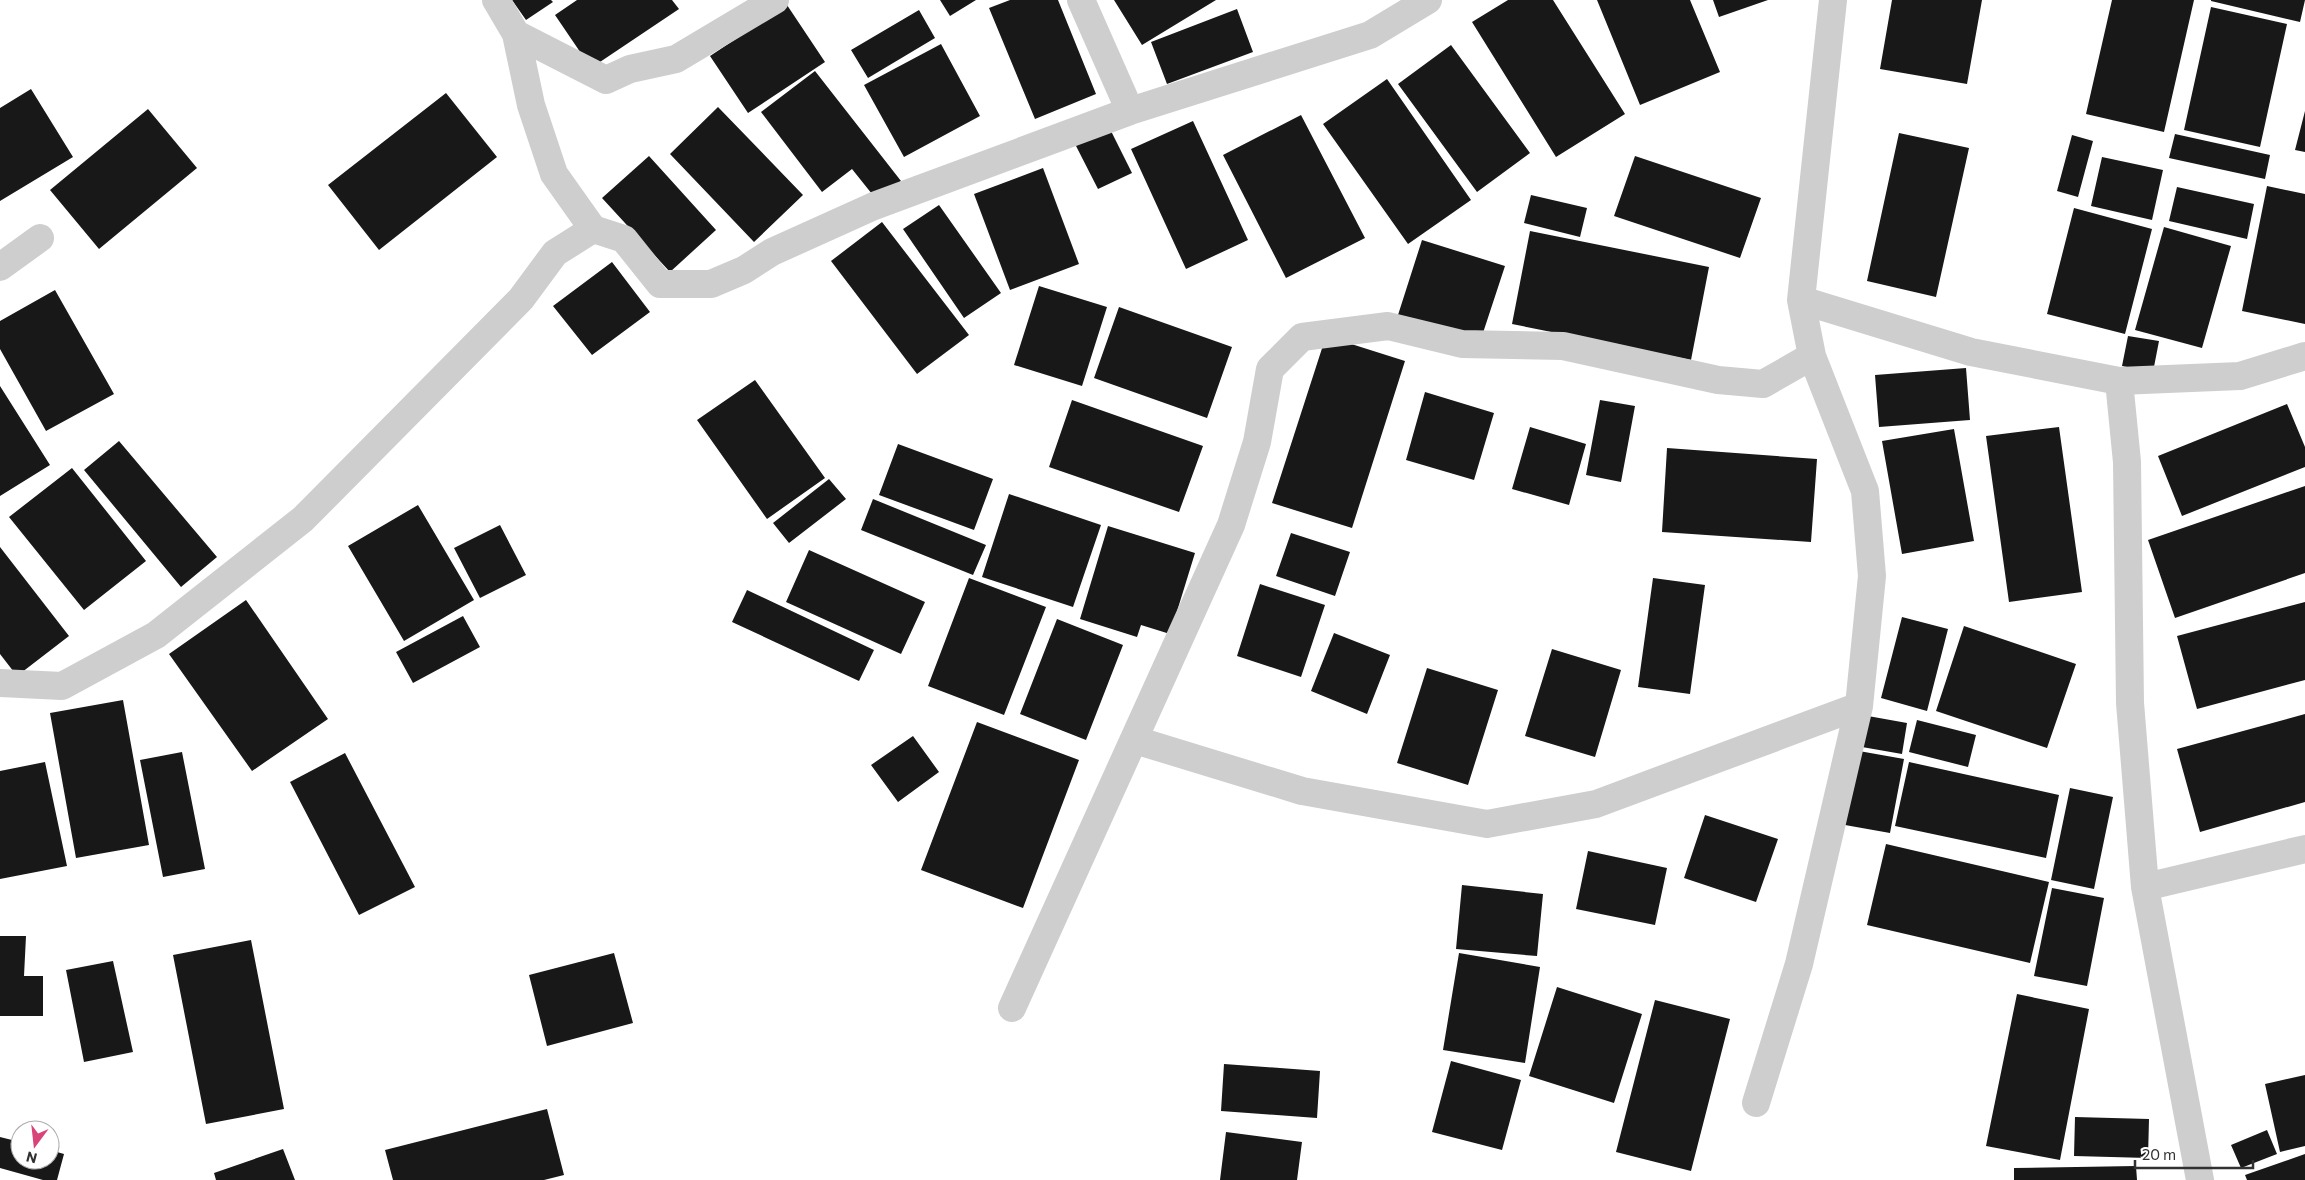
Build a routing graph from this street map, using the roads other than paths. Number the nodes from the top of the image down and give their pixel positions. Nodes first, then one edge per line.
1 (496, 0) edge
2 (775, 0) edge
3 (1081, 0) edge
4 (1428, 0) edge
5 (1832, 0) edge
6 (516, 34) junction
7 (1130, 111) junction
8 (593, 229) junction
9 (40, 238) dead end
10 (0, 267) edge
11 (1801, 300) junction
12 (1812, 356) junction
13 (2305, 356) edge
14 (2119, 381) junction
15 (0, 683) edge
16 (1860, 706) junction
17 (1134, 740) junction
18 (2305, 848) edge
19 (2145, 886) junction
20 (1012, 1008) dead end
21 (1756, 1103) dead end
22 (2200, 1180) edge

1 - 6 street
2 - 6 street
3 - 7 street
4 - 7 street
5 - 11 street
6 - 8 street
7 - 8 street
8 - 15 street
9 - 10 street
11 - 12 street
11 - 14 street
12 - 16 street
12 - 17 street
13 - 14 street
14 - 19 street
16 - 17 street
16 - 21 street
17 - 20 street
18 - 19 street
19 - 22 street

